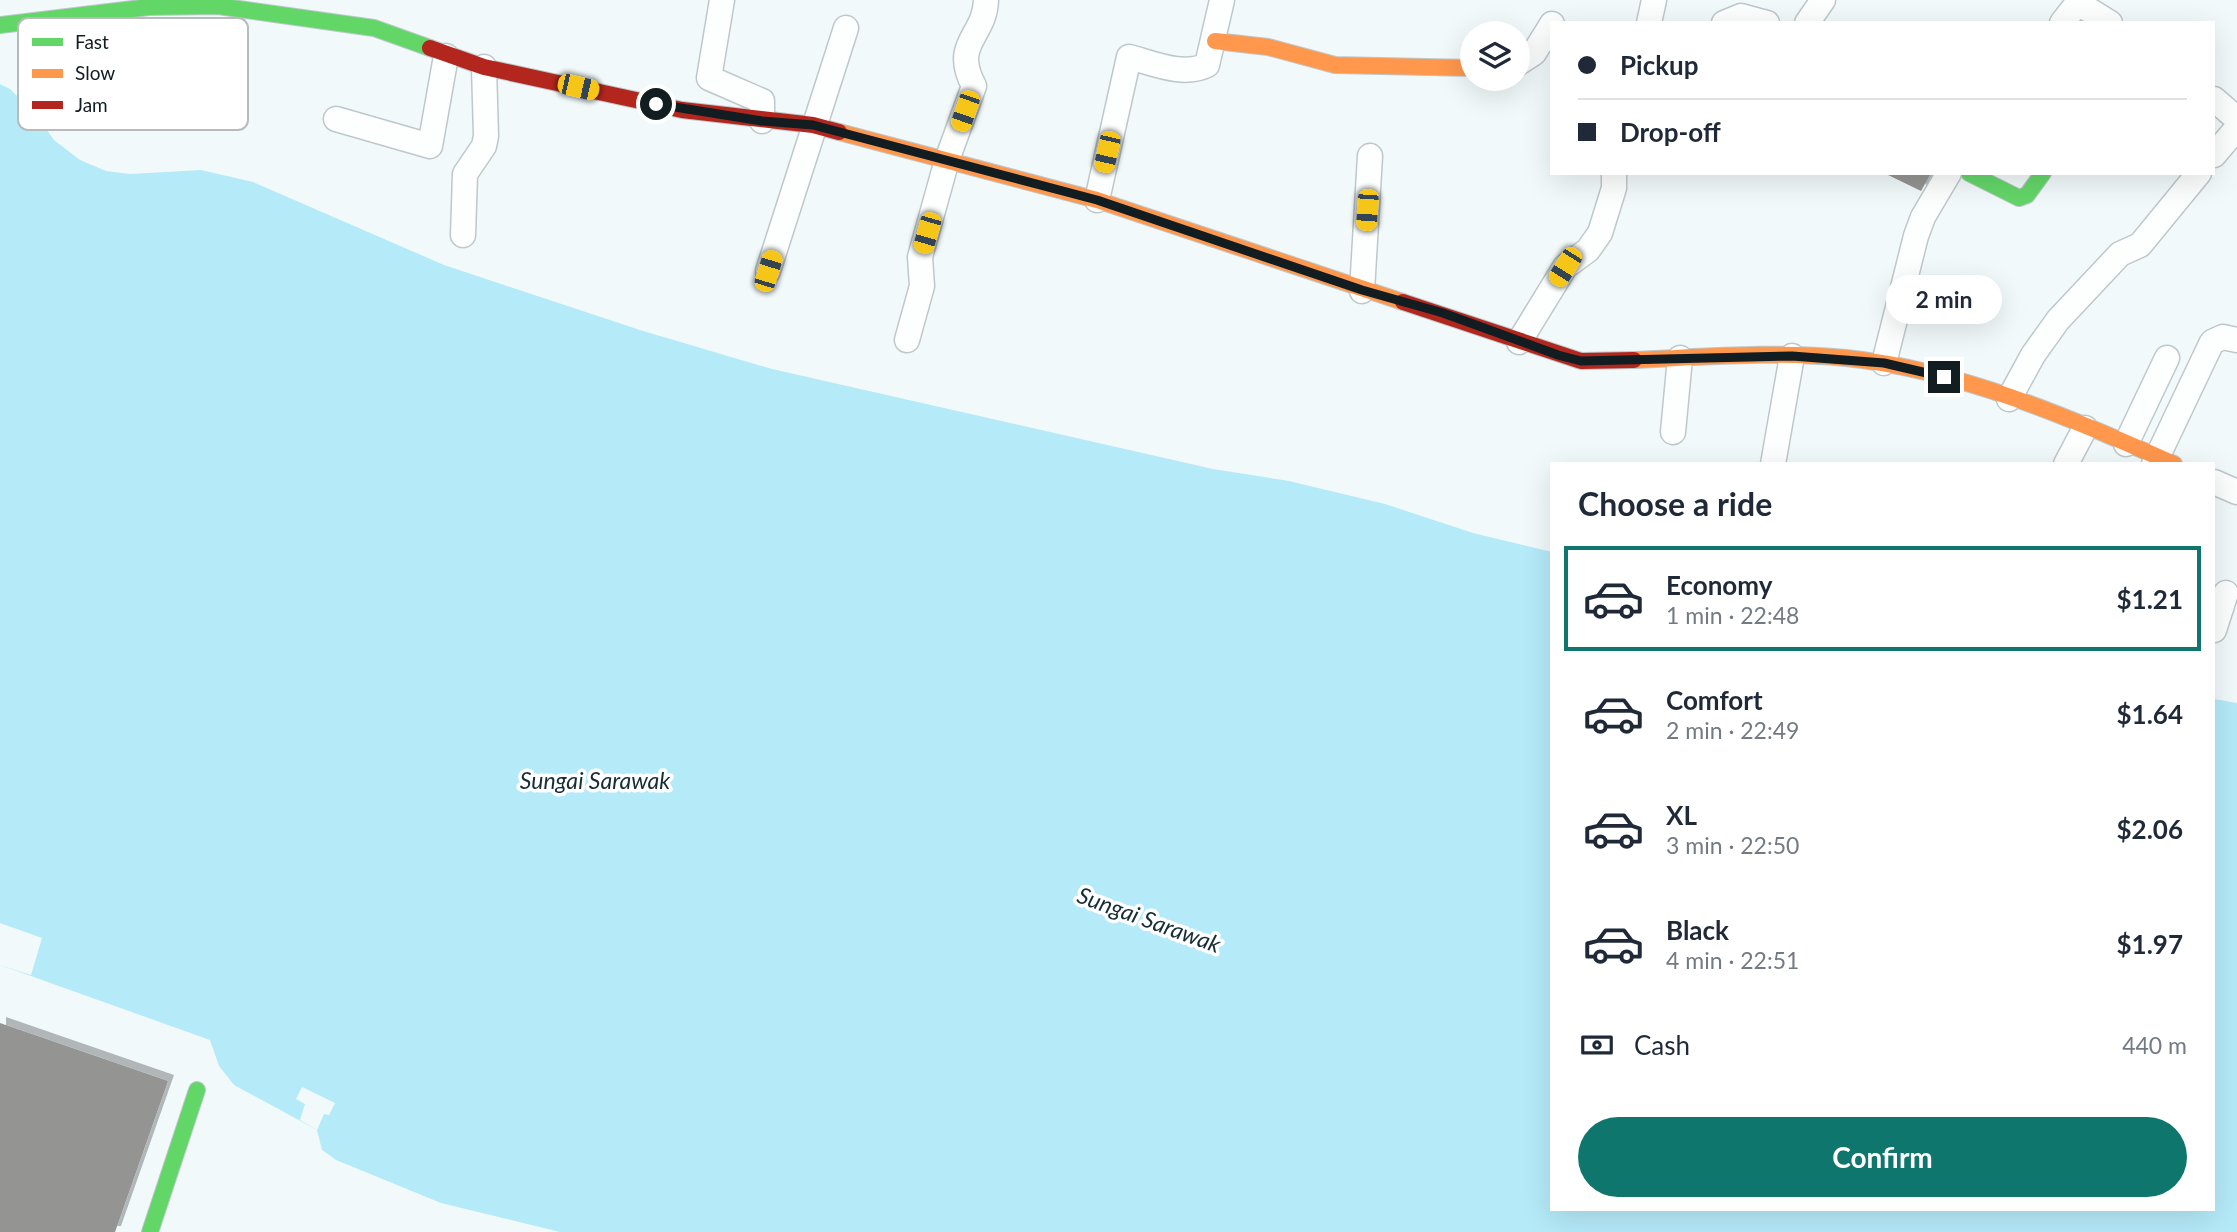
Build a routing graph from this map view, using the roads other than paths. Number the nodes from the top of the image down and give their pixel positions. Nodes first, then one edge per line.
1 (722, 0) edge
2 (986, 0) edge
3 (1222, 0) edge
4 (1654, 0) edge
5 (1824, 0) edge
6 (2079, 1) edge
7 (53, 18) edge
8 (1649, 21) edge
9 (1729, 21) edge
10 (1760, 21) edge
11 (1808, 21) edge
12 (2064, 21) edge
13 (2107, 21) edge
14 (18, 22) edge
15 (0, 24) edge
16 (846, 28) dead end
17 (1550, 29) edge
18 (1215, 41) junction
19 (446, 56) junction
20 (1530, 56) edge
21 (484, 67) junction
22 (1460, 68) edge
23 (2215, 100) edge
24 (336, 119) dead end
25 (2237, 119) edge
26 (762, 121) junction
27 (813, 125) junction
28 (2237, 128) edge
29 (2215, 154) edge
30 (1370, 156) dead end
31 (947, 160) junction
32 (1614, 175) edge
33 (1948, 175) edge
34 (1973, 175) edge
35 (2042, 175) edge
36 (2197, 175) edge
37 (1097, 200) junction
38 (463, 235) dead end
39 (768, 271) dead end
40 (1362, 290) junction
41 (2237, 340) edge
42 (907, 341) dead end
43 (1519, 342) junction
44 (1792, 356) junction
45 (1680, 358) junction
46 (2167, 358) dead end
47 (1884, 363) junction
48 (2009, 399) junction
49 (2085, 428) junction
50 (1673, 432) dead end
51 (2126, 444) junction
52 (2162, 461) edge
53 (1773, 462) edge
54 (2067, 462) edge
55 (2226, 593) dead end
56 (2215, 627) edge
57 (197, 1090) dead end
58 (150, 1232) edge

1 - 26 street
2 - 31 street
3 - 18 street
4 - 8 street
5 - 11 street
6 - 12 street
6 - 13 street
7 - 19 street
9 - 10 street
14 - 15 street
16 - 27 street
17 - 20 street
18 - 22 street
18 - 37 street
19 - 21 street
19 - 24 street
21 - 26 street
21 - 38 street
23 - 25 street
26 - 27 street
27 - 31 street
27 - 39 street
28 - 29 street
30 - 40 street
31 - 37 street
31 - 42 street
32 - 43 street
33 - 47 street
34 - 35 street
36 - 48 street
37 - 40 street
40 - 43 street
41 - 52 street
43 - 45 street
44 - 45 street
44 - 47 street
44 - 53 street
45 - 50 street
46 - 51 street
47 - 48 street
48 - 49 street
49 - 51 street
49 - 54 street
51 - 52 street
55 - 56 street
57 - 58 street

